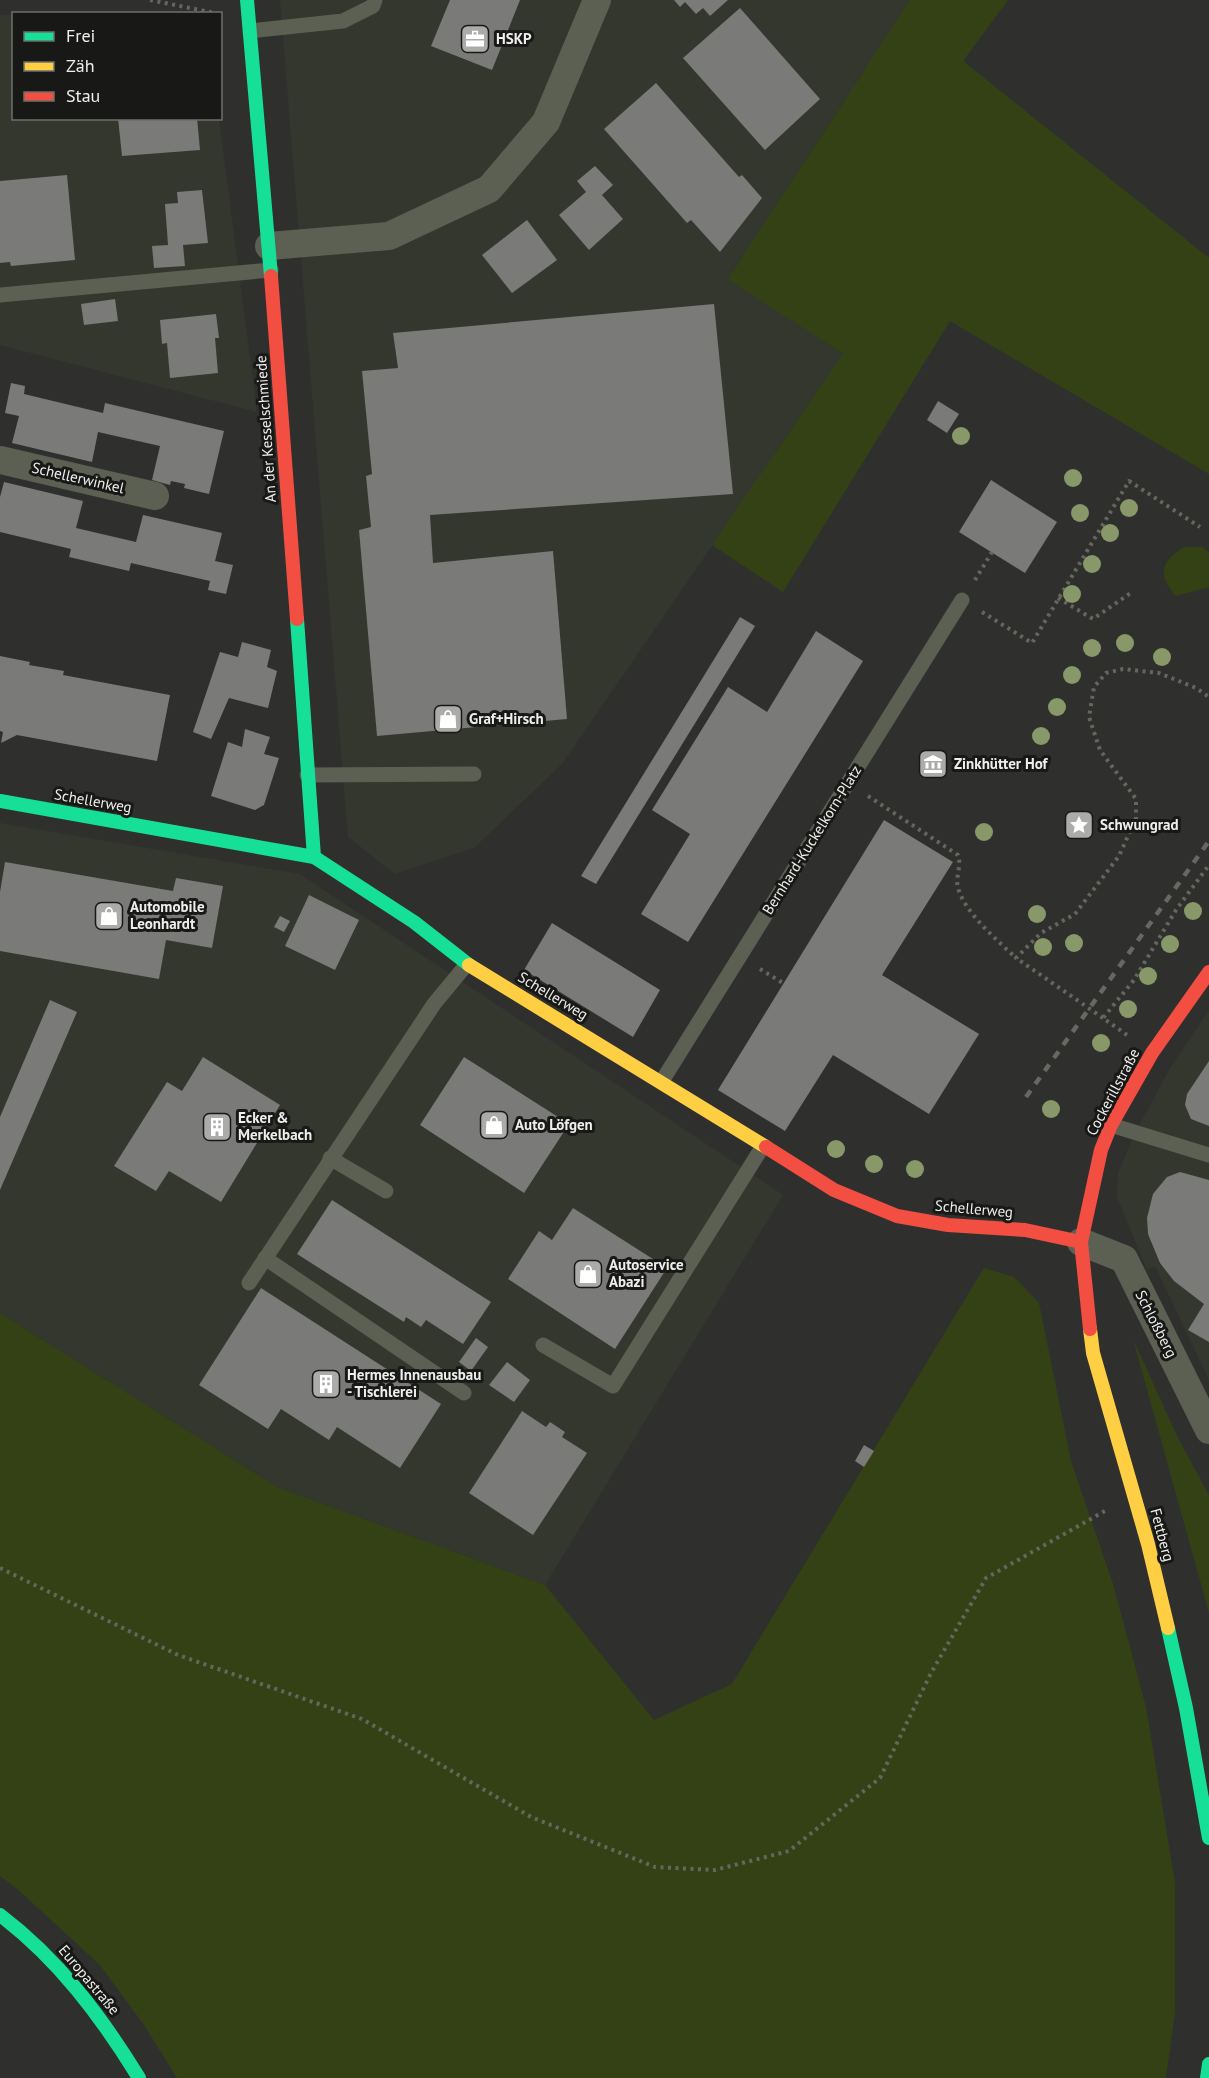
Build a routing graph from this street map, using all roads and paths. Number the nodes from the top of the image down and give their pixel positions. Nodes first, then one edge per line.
1 (150, 0) edge
2 (247, 0) edge
3 (375, 0) edge
4 (597, 0) edge
5 (209, 12) edge
6 (250, 31) junction
7 (270, 258) junction
8 (0, 295) edge
9 (0, 460) edge
10 (155, 496) dead end
11 (1200, 527) dead end
12 (992, 552) dead end
13 (1132, 592) dead end
14 (1059, 598) junction
15 (962, 600) junction
16 (1209, 697) edge
17 (474, 774) dead end
18 (307, 775) junction
19 (848, 783) junction
20 (0, 801) edge
21 (314, 857) junction
22 (1209, 866) edge
23 (1016, 958) junction
24 (467, 964) junction
25 (1209, 972) edge
26 (1103, 1018) junction
27 (1152, 1053) junction
28 (662, 1081) junction
29 (1112, 1125) junction
30 (763, 1146) junction
31 (1209, 1155) edge
32 (330, 1158) junction
33 (386, 1191) dead end
34 (1081, 1242) junction
35 (265, 1258) junction
36 (249, 1283) dead end
37 (543, 1345) dead end
38 (464, 1393) dead end
39 (1209, 1430) edge
40 (1134, 1494) junction
41 (0, 1568) edge
42 (1209, 1838) edge
43 (0, 1915) edge
44 (1209, 2064) edge
45 (139, 2078) edge
46 (1207, 2078) edge

1 - 5 path
2 - 6 street, An der Kesselschmiede
3 - 6 lane
4 - 7 street
6 - 7 street, An der Kesselschmiede
7 - 8 lane
7 - 18 street, An der Kesselschmiede
9 - 10 street, Schellerwinkel
11 - 14 path
12 - 15 path
13 - 14 path
14 - 15 path
15 - 19 lane, Bernhard-Kuckelkorn-Platz
16 - 23 path
17 - 18 lane
18 - 21 street, An der Kesselschmiede
19 - 23 path
19 - 28 lane, Bernhard-Kuckelkorn-Platz
20 - 21 street, Schellerweg
21 - 24 street, Schellerweg
22 - 26 path
23 - 26 path
24 - 28 street, Schellerweg
24 - 32 lane
25 - 27 street, Cockerillstraße
26 - 27 path
27 - 29 street, Cockerillstraße
28 - 30 street, Schellerweg
29 - 31 lane
29 - 34 street, Cockerillstraße
30 - 34 street, Schellerweg
30 - 37 lane
32 - 33 lane
32 - 35 lane
34 - 39 street, Schloßberg
34 - 40 street, Fettberg
35 - 36 lane
35 - 38 lane
40 - 41 path
40 - 42 street, Fettberg
43 - 45 street, Europastraße
44 - 46 street

